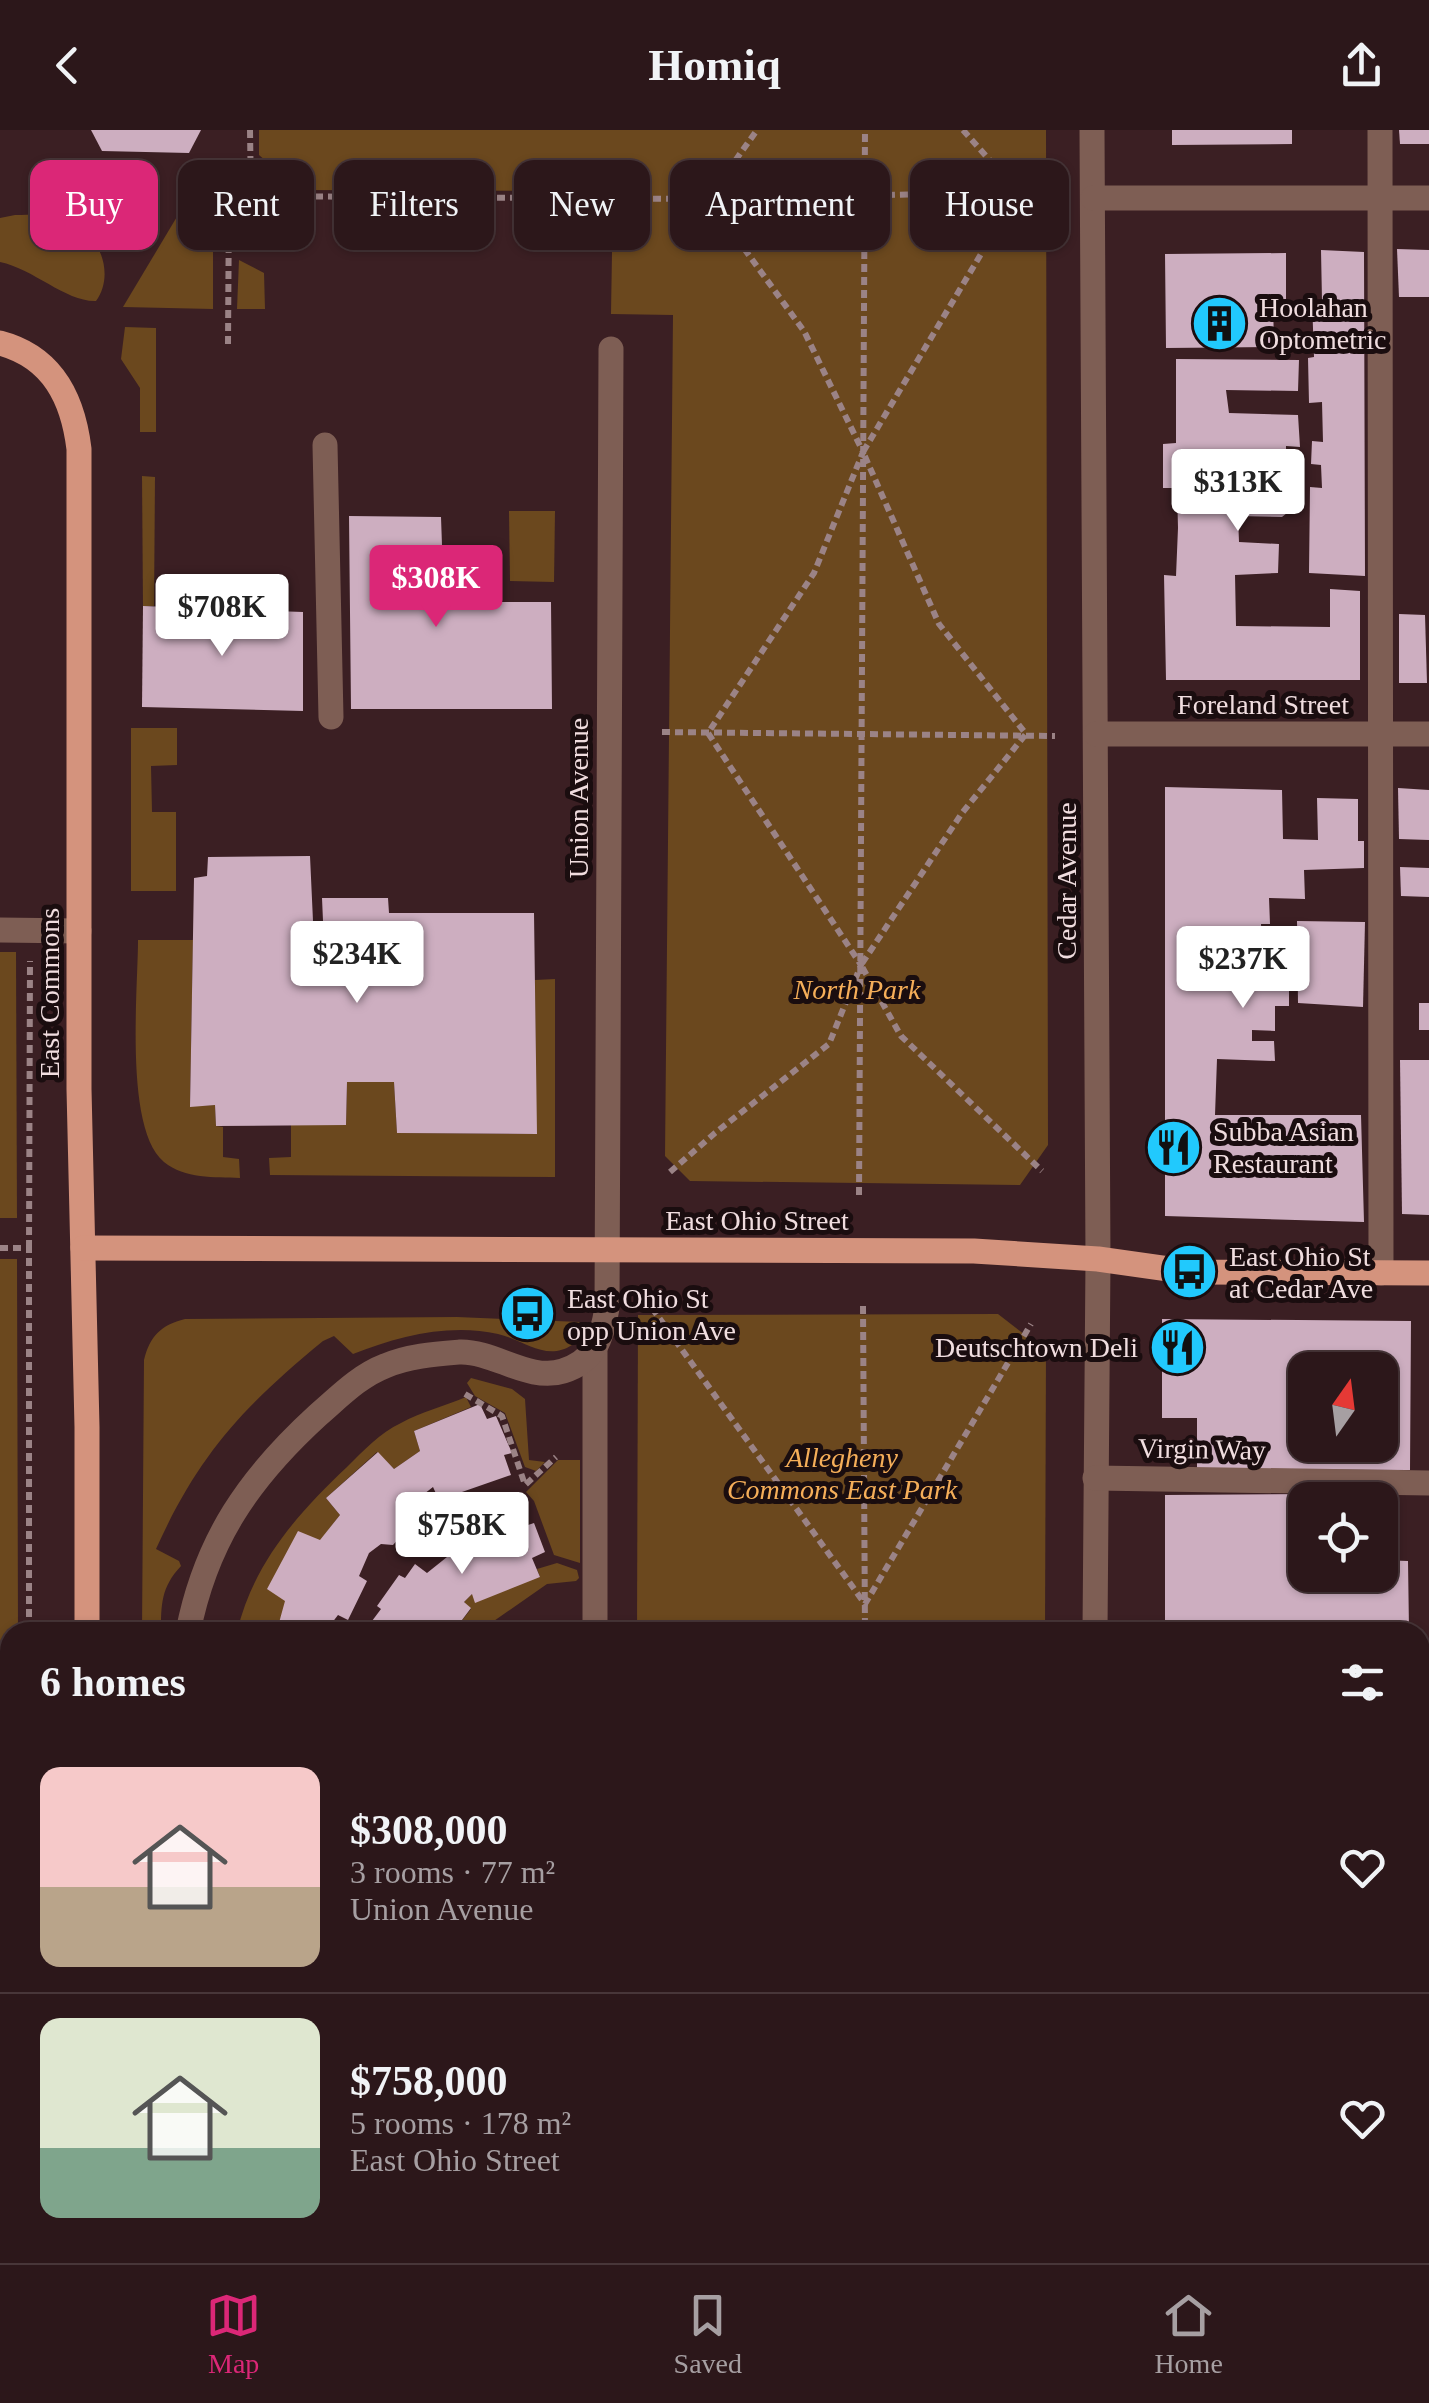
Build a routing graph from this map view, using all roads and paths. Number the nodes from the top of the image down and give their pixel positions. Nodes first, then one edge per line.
1 (250, 130) edge
2 (757, 130) edge
3 (864, 130) edge
4 (963, 130) edge
5 (1092, 130) edge
6 (1380, 130) edge
7 (250, 160) edge
8 (736, 160) edge
9 (864, 160) edge
10 (990, 160) edge
11 (314, 196) edge
12 (1092, 198) junction
13 (1380, 198) junction
14 (1429, 198) edge
15 (670, 199) edge
16 (229, 250) edge
17 (745, 250) edge
18 (864, 250) edge
19 (983, 250) edge
20 (0, 344) edge
21 (228, 344) dead end
22 (610, 348) dead end
23 (325, 445) dead end
24 (863, 452) junction
25 (331, 718) dead end
26 (662, 732) dead end
27 (708, 734) junction
28 (862, 734) junction
29 (1026, 734) junction
30 (1096, 734) junction
31 (1429, 734) edge
32 (1381, 735) junction
33 (1055, 736) dead end
34 (0, 930) edge
35 (79, 931) junction
36 (20, 949) dead end
37 (861, 964) junction
38 (1042, 1171) dead end
39 (670, 1172) dead end
40 (860, 1194) dead end
41 (0, 1248) edge
42 (29, 1248) junction
43 (83, 1248) junction
44 (606, 1248) junction
45 (1098, 1260) junction
46 (1381, 1273) junction
47 (1429, 1273) edge
48 (863, 1306) dead end
49 (652, 1308) dead end
50 (1031, 1324) dead end
51 (595, 1352) junction
52 (465, 1394) dead end
53 (556, 1457) dead end
54 (1094, 1478) junction
55 (1429, 1483) edge
56 (865, 1604) junction
57 (29, 1622) edge
58 (87, 1622) edge
59 (190, 1622) edge
60 (595, 1622) edge
61 (865, 1622) edge
62 (1095, 1622) edge

1 - 7 path
2 - 8 path
3 - 9 path
4 - 10 path
5 - 12 street, Cedar Avenue
6 - 13 street
11 - 15 path
12 - 13 street
12 - 30 street, Cedar Avenue
13 - 14 street
13 - 32 street
16 - 21 path
17 - 24 path
18 - 24 path
19 - 24 path
20 - 35 main road, East Commons
22 - 44 street, Union Avenue
23 - 25 street
24 - 27 path
24 - 28 path
24 - 29 path
26 - 27 path
27 - 28 path
27 - 37 path
28 - 29 path
28 - 37 path
29 - 33 path
29 - 37 path
30 - 32 street, Foreland Street
30 - 45 street, Cedar Avenue
31 - 32 street, Foreland Street
32 - 46 street
34 - 35 street
35 - 43 main road, East Commons
36 - 42 path
37 - 38 path
37 - 39 path
37 - 40 path
41 - 42 path
42 - 57 path
43 - 44 main road, East Ohio Street
43 - 58 main road, East Commons
44 - 45 main road, East Ohio Street
44 - 51 street, Union Avenue
45 - 46 main road, East Ohio Street
45 - 54 street, Cedar Avenue
46 - 47 main road, East Ohio Street
48 - 56 path
49 - 56 path
50 - 56 path
51 - 59 street
51 - 60 street, Union Avenue
52 - 53 path
54 - 55 street, Virgin Way
54 - 62 street, Cedar Avenue
56 - 61 path

